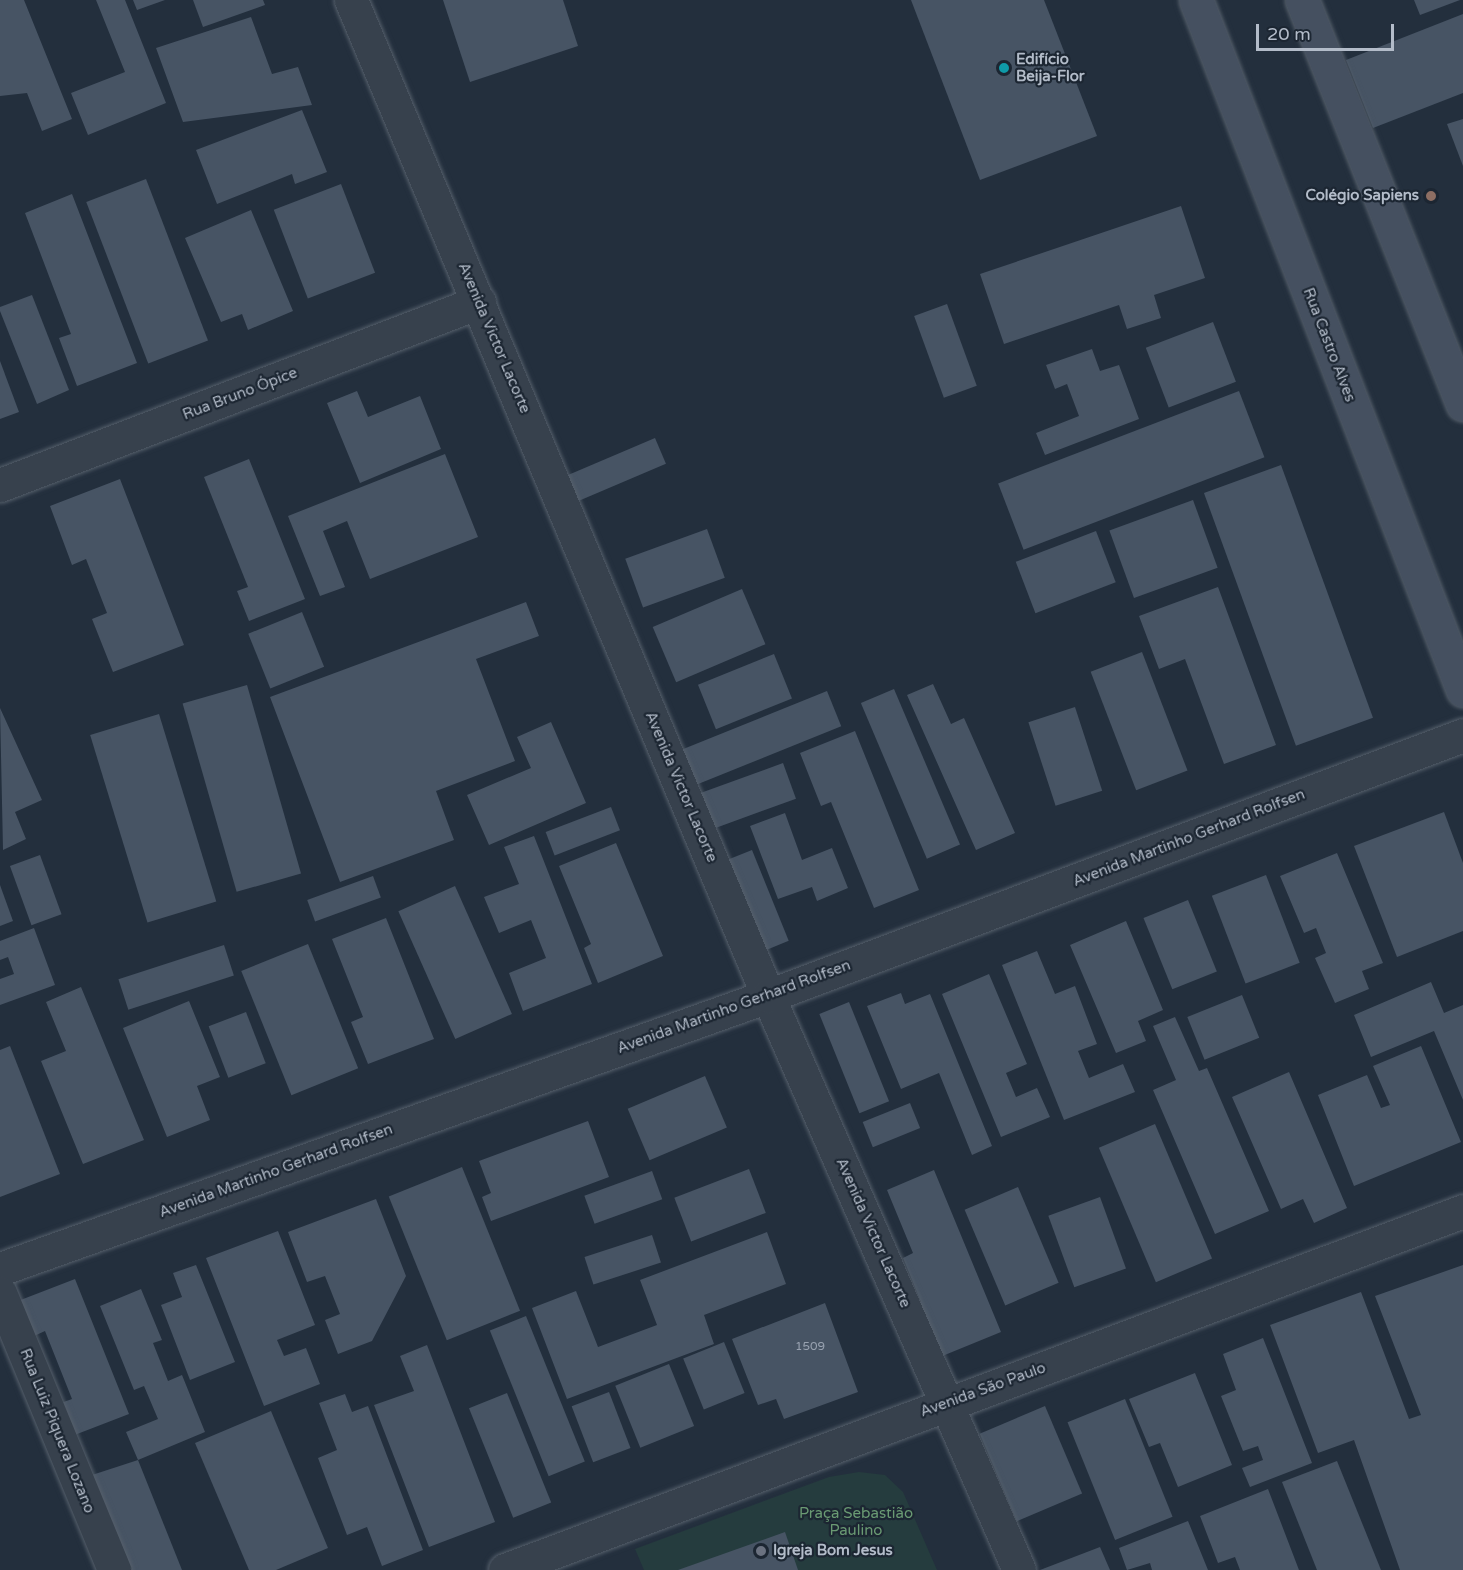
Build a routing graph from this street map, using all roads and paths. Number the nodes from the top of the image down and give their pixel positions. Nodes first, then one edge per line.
1 (351, 0) edge
2 (1196, 0) edge
3 (1302, 0) edge
4 (479, 302) junction
5 (1463, 404) edge
6 (0, 485) edge
7 (1463, 690) edge
8 (1463, 735) edge
9 (768, 996) junction
10 (1463, 1211) edge
11 (0, 1269) edge
12 (0, 1293) edge
13 (947, 1403) junction
14 (114, 1570) edge
15 (505, 1570) edge
16 (1019, 1570) edge

1 - 4 street, Avenida Victor Lacorte
2 - 7 main road, Rua Castro Alves
3 - 5 main road
4 - 6 street, Rua Bruno Ópice
4 - 9 street, Avenida Victor Lacorte
8 - 9 street, Avenida Martinho Gerhard Rolfsen
9 - 11 street, Avenida Martinho Gerhard Rolfsen
9 - 13 street, Avenida Victor Lacorte
10 - 13 street, Avenida São Paulo
12 - 14 street, Rua Luiz Piquera Lozano
13 - 15 street, Avenida São Paulo
13 - 16 street, Avenida Victor Lacorte

